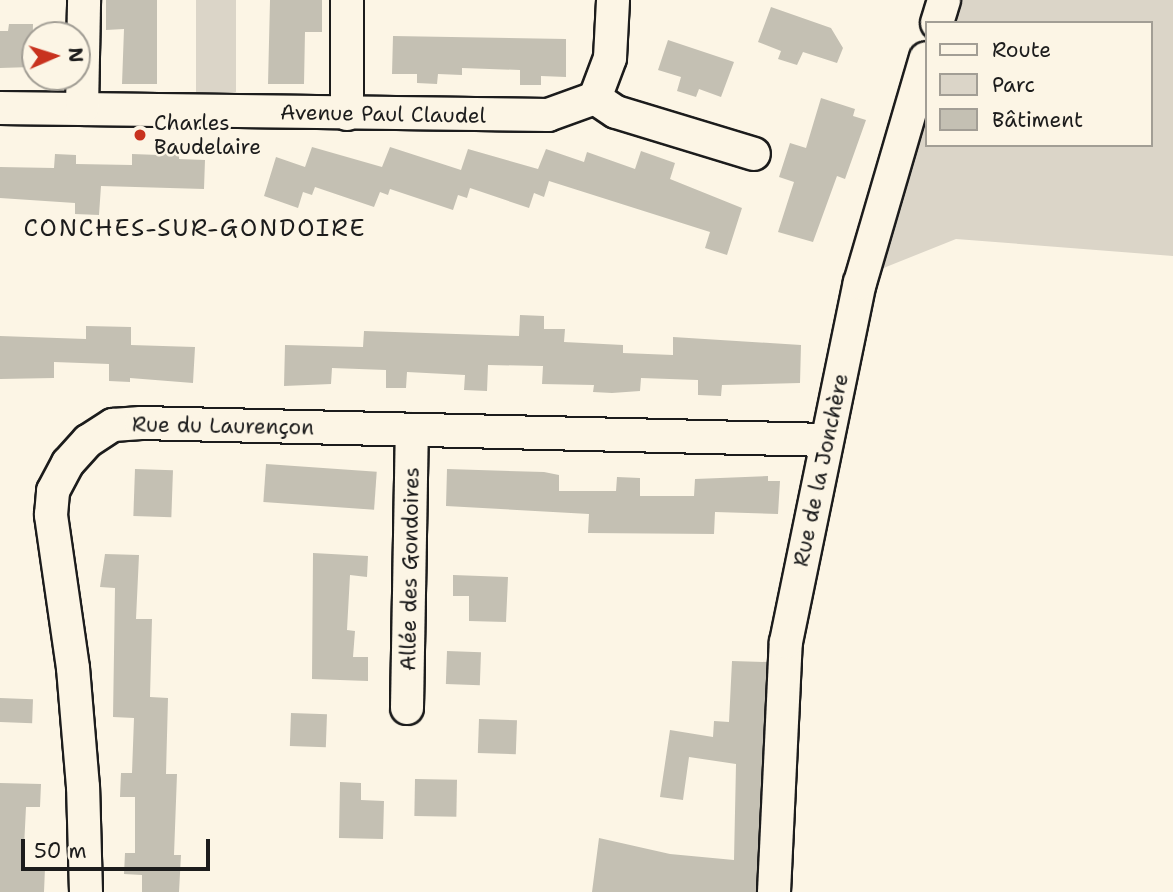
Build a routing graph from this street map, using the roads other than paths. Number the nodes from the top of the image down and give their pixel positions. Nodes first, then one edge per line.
1 (84, 0) edge
2 (346, 0) edge
3 (613, 0) edge
4 (944, 0) edge
5 (938, 21) edge
6 (925, 61) edge
7 (595, 98) junction
8 (0, 108) edge
9 (82, 110) junction
10 (346, 114) junction
11 (754, 154) dead end
12 (412, 429) junction
13 (826, 440) junction
14 (407, 708) dead end
15 (86, 892) edge
16 (774, 892) edge

1 - 9 street
2 - 10 street
3 - 7 street
4 - 5 street
6 - 13 street, Rue de la Jonchère
7 - 10 street, Avenue Paul Claudel
7 - 11 street
8 - 9 street, Avenue Paul Claudel
9 - 10 street, Avenue Paul Claudel
12 - 13 street, Rue du Laurençon
12 - 14 street, Allée des Gondoires
12 - 15 street, Rue du Laurençon
13 - 16 street, Rue de la Jonchère

